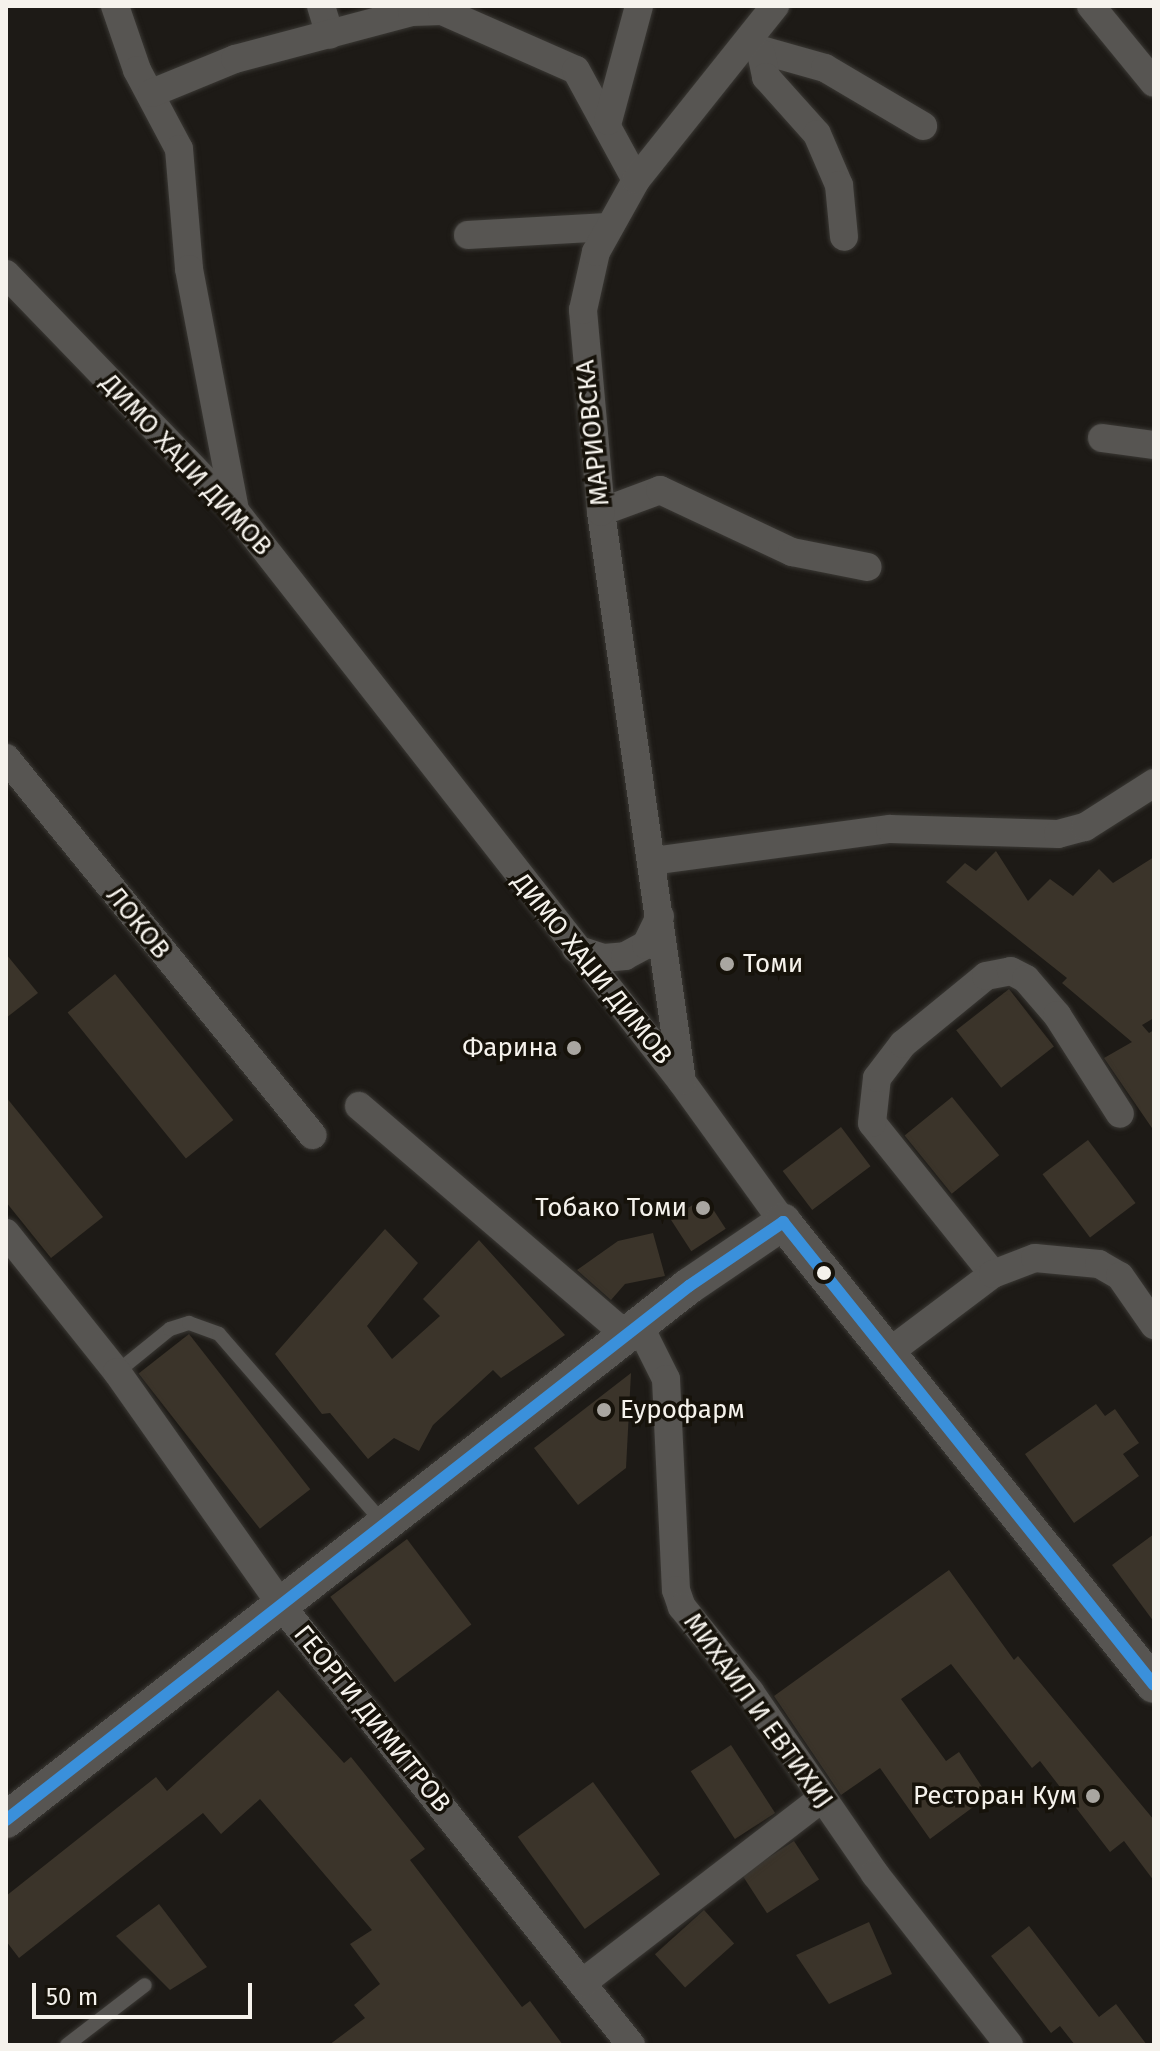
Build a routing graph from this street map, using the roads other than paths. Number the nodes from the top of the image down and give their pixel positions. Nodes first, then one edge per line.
1 (115, 6) edge
2 (321, 6) edge
3 (639, 6) edge
4 (775, 6) edge
5 (1091, 6) edge
6 (330, 35) junction
7 (752, 49) junction
8 (1152, 76) edge
9 (152, 93) junction
10 (608, 121) junction
11 (923, 126) dead end
12 (636, 180) junction
13 (607, 227) junction
14 (468, 235) dead end
15 (844, 237) dead end
16 (6, 274) edge
17 (1102, 438) dead end
18 (1154, 445) edge
19 (235, 511) junction
20 (601, 512) junction
21 (868, 567) dead end
22 (6, 758) edge
23 (1154, 783) edge
24 (652, 861) junction
25 (660, 916) junction
26 (576, 949) junction
27 (682, 1082) junction
28 (359, 1106) dead end
29 (1120, 1114) dead end
30 (312, 1135) dead end
31 (783, 1222) junction
32 (6, 1233) edge
33 (993, 1274) junction
34 (1154, 1325) edge
35 (633, 1330) junction
36 (888, 1353) junction
37 (117, 1372) junction
38 (384, 1524) junction
39 (284, 1609) junction
40 (1154, 1685) edge
41 (822, 1798) junction
42 (6, 1820) edge
43 (582, 1983) junction
44 (145, 1985) dead end
45 (67, 2045) edge
46 (631, 2045) edge
47 (1009, 2045) edge

1 - 9 street
2 - 6 street
3 - 10 street
4 - 7 street, МАРИОВСКА
5 - 8 street
6 - 9 street
6 - 10 street
7 - 11 street
7 - 12 street, МАРИОВСКА
7 - 15 street
9 - 19 street
10 - 12 street
12 - 13 street, МАРИОВСКА
13 - 14 street
13 - 20 street, МАРИОВСКА
16 - 19 street, ДИМО ХАЏИ ДИМОВ
17 - 18 street
19 - 26 street, ДИМО ХАЏИ ДИМОВ
20 - 21 street
20 - 24 street, МАРИОВСКА
22 - 30 street, ЛОКОВ
23 - 24 street
24 - 25 street, МАРИОВСКА
25 - 26 street
25 - 27 street, МАРИОВСКА
26 - 27 street, ДИМО ХАЏИ ДИМОВ
27 - 31 street, ДИМО ХАЏИ ДИМОВ
28 - 35 street
29 - 33 street
31 - 35 street
31 - 36 street, ДИМО ХАЏИ ДИМОВ
32 - 37 street, ГЕОРГИ ДИМИТРОВ
33 - 34 street
33 - 36 street
35 - 38 street
35 - 41 street, МИХАИЛ И ЕВТИХИЈ
36 - 40 street, ДИМО ХАЏИ ДИМОВ
37 - 38 lane
37 - 39 street, ГЕОРГИ ДИМИТРОВ
38 - 39 street
39 - 42 street
39 - 43 street, ГЕОРГИ ДИМИТРОВ
41 - 43 street
41 - 47 street, МИХАИЛ И ЕВТИХИЈ
43 - 46 street, ГЕОРГИ ДИМИТРОВ
44 - 45 lane

